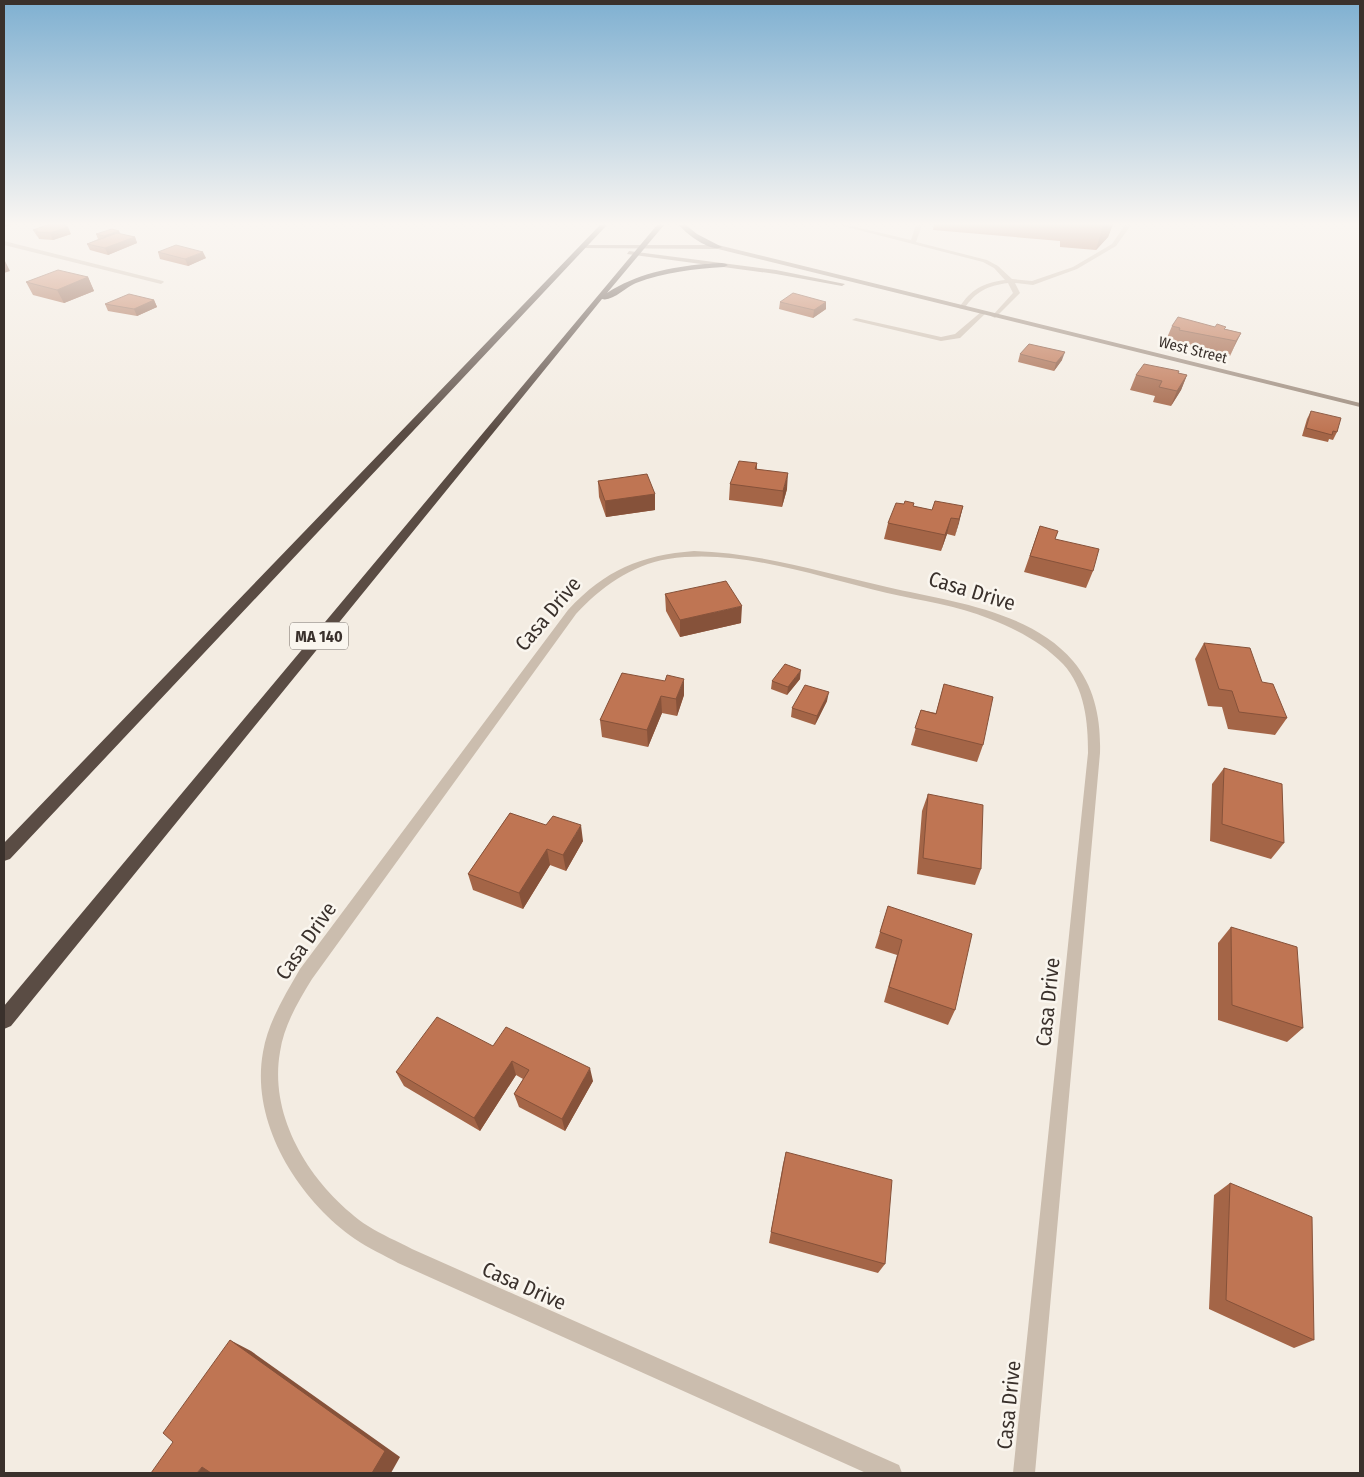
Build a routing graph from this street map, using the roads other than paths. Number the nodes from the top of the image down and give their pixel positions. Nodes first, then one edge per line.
1 (537, 294) edge
2 (603, 294) edge
3 (612, 294) edge
4 (889, 294) edge
5 (906, 294) edge
6 (973, 294) edge
7 (1016, 294) edge
8 (593, 306) junction
9 (962, 308) junction
10 (983, 313) junction
11 (994, 316) junction
12 (856, 320) dead end
13 (1360, 405) edge
14 (4, 854) edge
15 (4, 1020) edge
16 (891, 1473) edge
17 (1024, 1473) edge

1 - 14 highway
2 - 8 highway, MA 140
3 - 8 highway
4 - 9 street, West Street
5 - 9 street, West Street
6 - 9 street
7 - 11 street
8 - 15 highway, MA 140
9 - 10 street, West Street
10 - 11 street, West Street
10 - 12 street
11 - 13 street, West Street
16 - 17 street, Casa Drive

